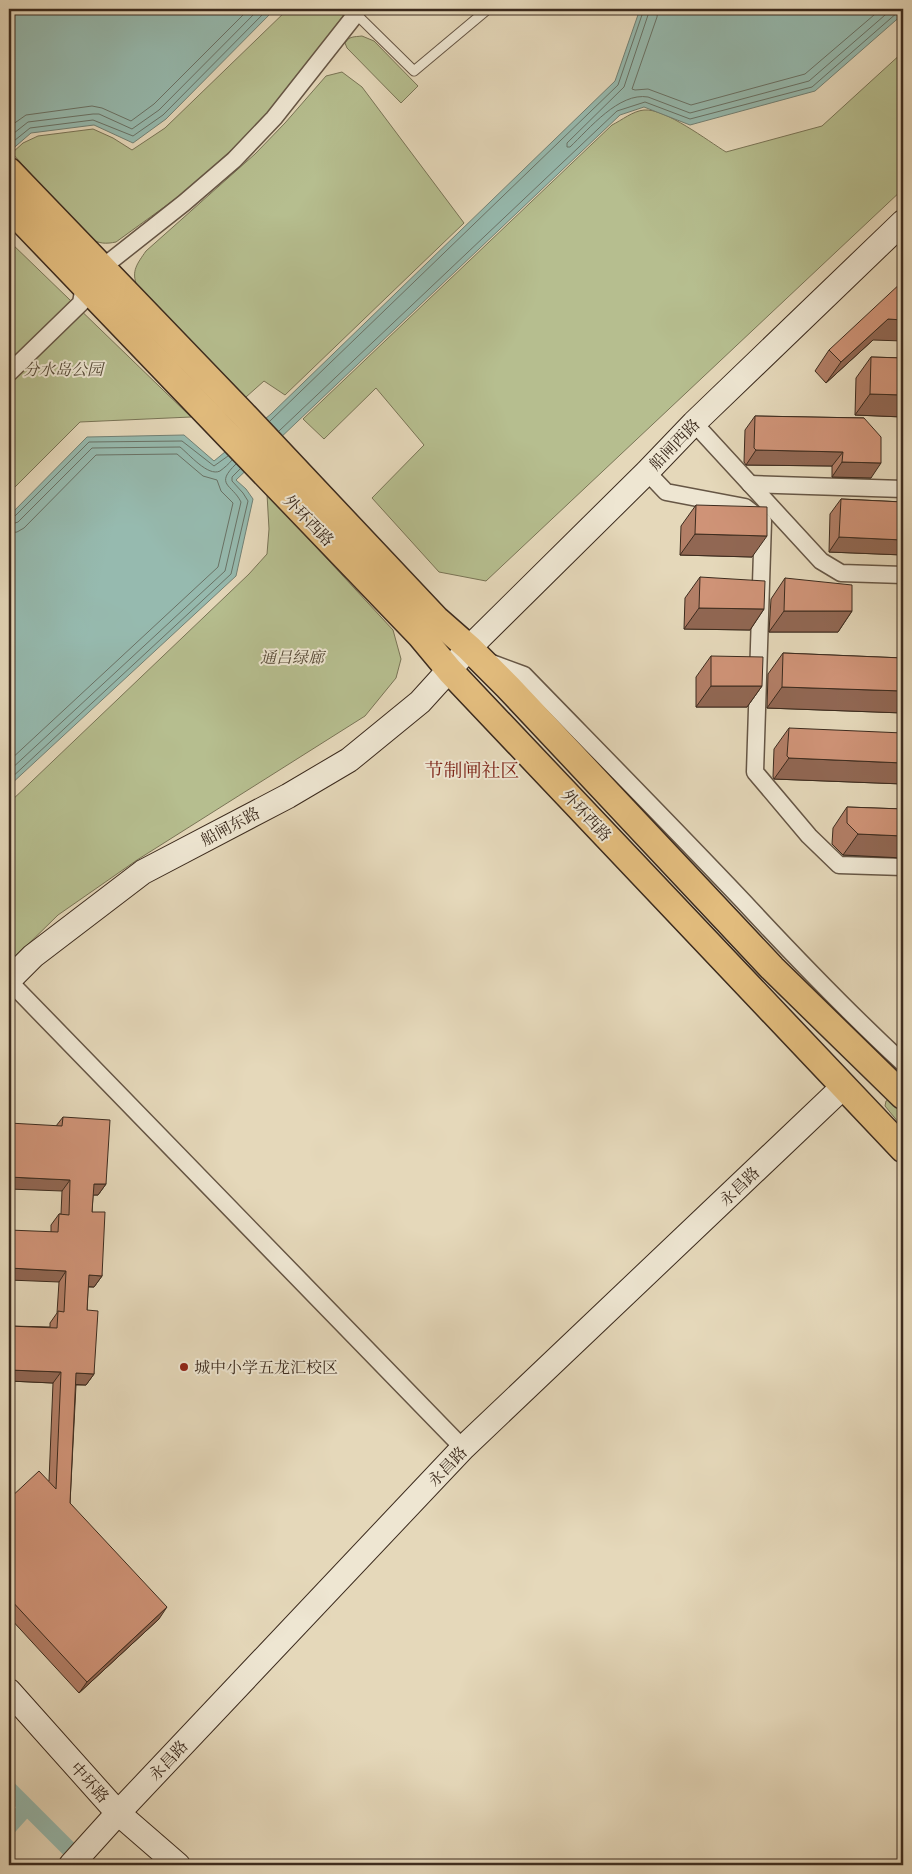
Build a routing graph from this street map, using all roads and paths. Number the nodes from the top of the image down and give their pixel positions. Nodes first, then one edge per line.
1 (488, 9) edge
2 (356, 14) joint
3 (9, 171) edge
4 (23, 210) edge
5 (903, 222) edge
6 (103, 267) junction
7 (84, 286) junction
8 (9, 373) edge
9 (694, 423) junction
10 (280, 471) junction
11 (647, 472) junction
12 (750, 484) junction
13 (903, 490) edge
14 (903, 575) edge
15 (474, 653) junction
16 (450, 671) junction
17 (903, 867) edge
18 (9, 980) edge
19 (903, 1063) edge
20 (843, 1087) junction
21 (903, 1096) edge
22 (903, 1149) edge
23 (463, 1448) junction
24 (9, 1691) edge
25 (118, 1813) junction
26 (71, 1865) edge
27 (178, 1865) edge

1 - 2 lane
2 - 6 street
3 - 4 main road
4 - 6 main road
4 - 7 main road
5 - 9 street, 船闸西路
6 - 7 street
6 - 10 main road
7 - 8 street
7 - 10 main road
9 - 11 street, 船闸西路
9 - 12 street
10 - 15 main road, 外环西路
10 - 16 main road, 外环西路
11 - 15 street, 船闸西路
11 - 17 street
12 - 13 street
12 - 14 street
15 - 16 street, 船闸西路
15 - 19 street
15 - 21 main road, 外环西路
16 - 18 street, 船闸东路
16 - 20 main road, 外环西路
18 - 23 street
20 - 22 main road, 外环西路
20 - 23 street, 永昌路
23 - 25 street, 永昌路
24 - 25 street, 中环路
25 - 26 street, 永昌路
25 - 27 street, 中环路

